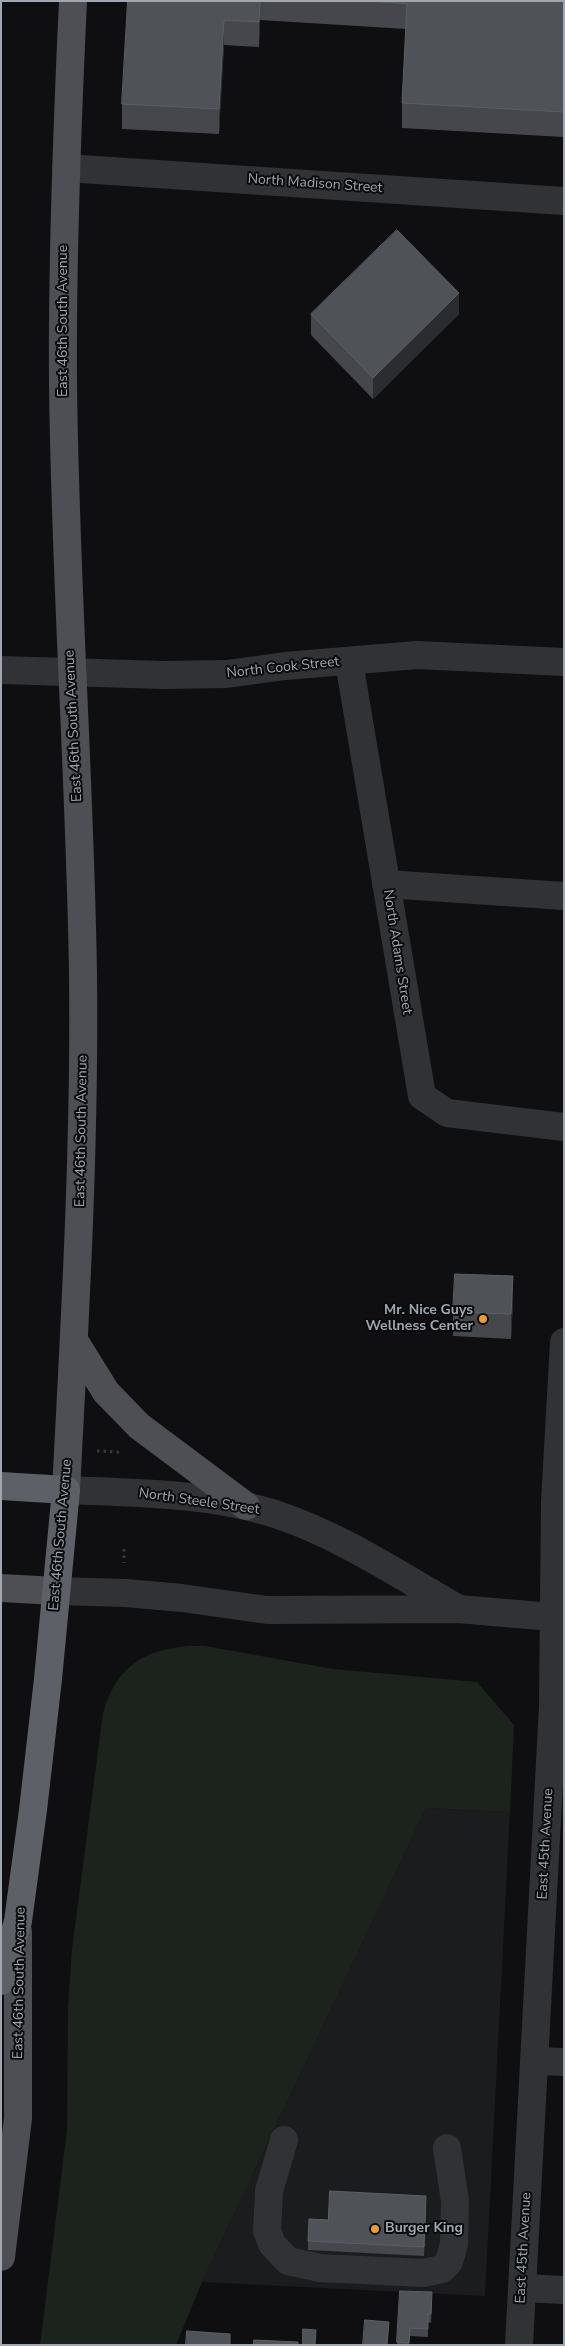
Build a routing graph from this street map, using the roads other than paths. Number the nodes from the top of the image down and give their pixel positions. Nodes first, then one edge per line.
1 (73, 1) edge
2 (66, 168) junction
3 (564, 201) edge
4 (348, 662) junction
5 (564, 662) edge
6 (1, 670) edge
7 (72, 672) junction
8 (386, 884) junction
9 (564, 896) edge
10 (564, 1127) edge
11 (75, 1342) junction
12 (563, 1353) edge
13 (562, 1420) edge
14 (1, 1486) edge
15 (66, 1490) junction
16 (246, 1506) junction
17 (1, 1588) edge
18 (56, 1591) junction
19 (458, 1609) junction
20 (559, 1617) edge
21 (18, 1921) junction
22 (1, 1981) edge
23 (534, 2060) junction
24 (564, 2062) edge
25 (284, 2140) dead end
26 (447, 2148) dead end
27 (1, 2257) edge
28 (522, 2288) junction
29 (564, 2290) edge
30 (519, 2345) edge

1 - 2 main road, East 46th South Avenue
2 - 3 street, North Madison Street
2 - 7 main road, East 46th South Avenue
4 - 5 street, North Cook Street
4 - 7 street, North Cook Street
4 - 8 street, North Adams Street
6 - 7 street, North Cook Street
7 - 11 main road, East 46th South Avenue
8 - 9 street
8 - 10 street, North Adams Street
11 - 15 main road, East 46th South Avenue
11 - 16 main road
12 - 13 street, East 45th Avenue
13 - 20 street, East 45th Avenue
14 - 15 highway
15 - 16 street, North Steele Street
15 - 18 highway, East 46th South Avenue
16 - 19 street, North Steele Street
17 - 18 main road
18 - 19 street, North Steele Street
18 - 21 highway, East 46th South Avenue
19 - 20 street, North Steele Street
20 - 23 street, East 45th Avenue
21 - 22 highway
21 - 27 main road, East 46th South Avenue
23 - 24 street
23 - 28 street, East 45th Avenue
25 - 26 street
28 - 29 street
28 - 30 street, East 45th Avenue

